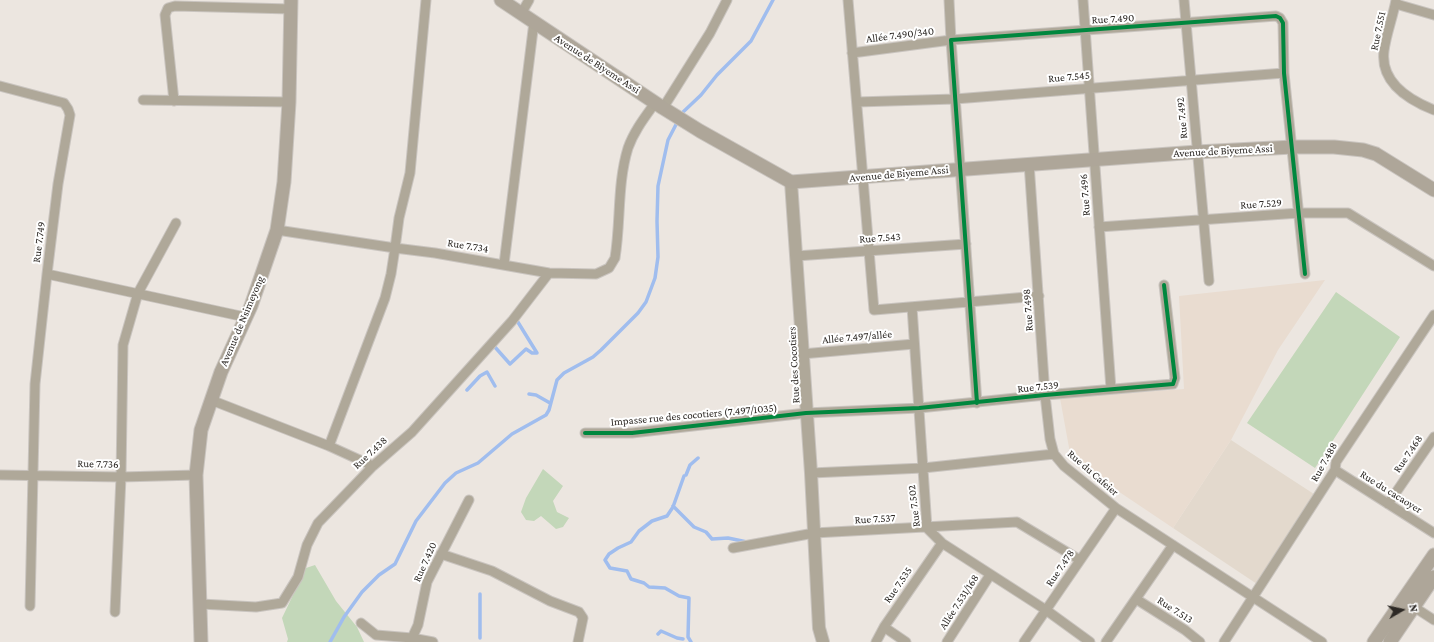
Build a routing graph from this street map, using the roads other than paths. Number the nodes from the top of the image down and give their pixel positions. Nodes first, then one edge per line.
1 (426, 0) edge
2 (502, 0) edge
3 (529, 0) edge
4 (727, 0) edge
5 (848, 0) edge
6 (949, 0) edge
7 (1083, 0) edge
8 (1184, 0) edge
9 (1396, 2) edge
10 (291, 4) edge
11 (521, 14) junction
12 (1434, 15) edge
13 (534, 22) junction
14 (1185, 24) junction
15 (1085, 29) junction
16 (951, 40) junction
17 (852, 53) junction
18 (1284, 73) junction
19 (1191, 79) junction
20 (0, 86) edge
21 (1088, 88) junction
22 (955, 99) junction
23 (143, 100) dead end
24 (174, 101) junction
25 (289, 102) junction
26 (857, 102) junction
27 (659, 105) junction
28 (1434, 110) edge
29 (1293, 147) junction
30 (1197, 152) junction
31 (1094, 159) junction
32 (1029, 164) junction
33 (961, 169) junction
34 (862, 177) junction
35 (791, 182) junction
36 (1434, 190) edge
37 (1300, 213) junction
38 (1203, 220) junction
39 (176, 223) dead end
40 (1099, 227) junction
41 (277, 230) junction
42 (966, 244) junction
43 (395, 248) junction
44 (869, 251) junction
45 (796, 256) junction
46 (504, 264) junction
47 (1434, 266) edge
48 (549, 273) junction
49 (47, 274) junction
50 (1305, 274) dead end
51 (1209, 281) dead end
52 (1164, 285) dead end
53 (138, 293) junction
54 (1039, 296) junction
55 (970, 302) junction
56 (912, 307) junction
57 (1434, 315) edge
58 (246, 317) junction
59 (914, 344) junction
60 (802, 354) junction
61 (1111, 389) junction
62 (1045, 395) junction
63 (211, 400) junction
64 (977, 403) junction
65 (919, 408) junction
66 (806, 413) junction
67 (585, 433) dead end
68 (1434, 437) edge
69 (329, 446) junction
70 (1054, 454) junction
71 (372, 466) junction
72 (922, 468) junction
73 (1335, 470) junction
74 (811, 473) junction
75 (0, 475) edge
76 (32, 475) junction
77 (196, 475) junction
78 (121, 476) junction
79 (469, 500) dead end
80 (1388, 504) junction
81 (1116, 508) junction
82 (927, 528) junction
83 (814, 533) junction
84 (1434, 533) edge
85 (942, 543) junction
86 (1173, 545) junction
87 (733, 548) dead end
88 (441, 554) junction
89 (1434, 555) edge
90 (1080, 560) junction
91 (990, 575) junction
92 (1434, 577) edge
93 (1254, 596) junction
94 (1136, 599) junction
95 (201, 604) junction
96 (30, 606) dead end
97 (1414, 608) junction
98 (1046, 610) junction
99 (115, 612) dead end
100 (1434, 620) edge
101 (361, 623) dead end
102 (884, 627) junction
103 (412, 638) junction
104 (201, 642) edge
105 (433, 642) edge
106 (578, 642) edge
107 (823, 642) edge
108 (876, 642) edge
109 (906, 642) edge
110 (947, 642) edge
111 (1024, 642) edge
112 (1090, 642) edge
113 (1106, 642) edge
114 (1200, 642) edge
115 (1224, 642) edge
116 (1322, 642) edge
117 (1374, 642) edge
118 (1390, 642) edge

1 - 43 street
2 - 11 main road, Avenue de Biyeme Assi
3 - 11 street
4 - 27 street, Rue 7.734
5 - 17 street
6 - 16 street
7 - 15 street, Rue 7.496
8 - 14 street, Rue 7.492
9 - 12 street
9 - 28 street, Rue 7.551
10 - 24 street
10 - 25 main road, Avenue de Nsimeyong
11 - 13 main road, Avenue de Biyeme Assi
13 - 27 main road, Avenue de Biyeme Assi
13 - 46 street
14 - 15 street, Rue 7.490
14 - 18 street, Rue 7.490
14 - 19 street, Rue 7.492
15 - 16 street, Rue 7.490
15 - 21 street, Rue 7.496
16 - 17 street, Allée 7.490/340
16 - 22 street
17 - 26 street
18 - 19 street, Rue 7.545
18 - 29 street, Rue 7.490
19 - 21 street, Rue 7.545
19 - 30 street, Rue 7.492
20 - 49 street, Rue 7.749
21 - 22 street, Rue 7.545
21 - 31 street, Rue 7.496
22 - 26 street, Rue 7.545
22 - 33 street
23 - 24 street
24 - 25 street
25 - 41 main road, Avenue de Nsimeyong
26 - 34 street
27 - 35 main road, Avenue de Biyeme Assi
27 - 48 street, Rue 7.734
29 - 30 main road, Avenue de Biyeme Assi
29 - 36 main road, Avenue de Biyeme Assi
29 - 37 street, Rue 7.490
30 - 31 main road, Avenue de Biyeme Assi
30 - 38 street, Rue 7.492
31 - 32 main road, Avenue de Biyeme Assi
31 - 40 street, Rue 7.496
32 - 33 main road, Avenue de Biyeme Assi
32 - 54 street, Rue 7.498
33 - 34 main road, Avenue de Biyeme Assi
33 - 42 street
34 - 35 main road, Avenue de Biyeme Assi
34 - 44 street
35 - 45 street, Rue des Cocotiers
37 - 38 street, Rue 7.529
37 - 47 street, Rue 7.529
37 - 50 street, Rue 7.490
38 - 40 street, Rue 7.529
38 - 51 street, Rue 7.492
39 - 53 street
40 - 61 street, Rue 7.496
41 - 43 street, Rue 7.734
41 - 58 main road, Avenue de Nsimeyong
42 - 44 street, Rue 7.543
42 - 55 street
43 - 46 street, Rue 7.734
43 - 69 street
44 - 45 street, Rue 7.543
44 - 56 street
45 - 60 street, Rue des Cocotiers
46 - 48 street, Rue 7.734
48 - 71 street, Rue 7.438
49 - 53 street, Rue 7.749
49 - 76 street
52 - 61 street, Rue 7.539
53 - 58 street, Rue 7.749
53 - 78 street
54 - 55 street
54 - 62 street, Rue 7.498
55 - 56 street
55 - 64 street
56 - 59 street, Rue 7.502
57 - 73 street, Rue 7.488
58 - 63 main road, Avenue de Nsimeyong
59 - 60 street, Allée 7.497/allée
59 - 65 street, Rue 7.502
60 - 66 street, Rue des Cocotiers
61 - 62 street, Rue 7.539
62 - 64 street, Rue 7.539
62 - 70 street, Rue 7.498
63 - 69 street
63 - 77 main road, Avenue de Nsimeyong
64 - 65 street, Rue 7.539
65 - 66 street, Rue 7.539
65 - 72 street, Rue 7.502
66 - 67 street, Impasse rue des cocotiers (7.497/1035)
66 - 74 street, Rue des Cocotiers
68 - 80 street, Rue 7.468
69 - 71 street
70 - 72 street, Rue du Cafeier
70 - 81 street, Rue du Cafeier
71 - 95 street, Rue 7.438
72 - 74 street, Rue du Cafeier
72 - 82 street, Rue 7.502
73 - 80 street, Rue du cacaoyer
73 - 93 street, Rue 7.488
74 - 83 street, Rue des Cocotiers
75 - 76 street, Rue 7.736
76 - 78 street, Rue 7.736
76 - 96 street
77 - 78 street, Rue 7.736
77 - 95 main road, Avenue de Nsimeyong
78 - 99 street
79 - 88 street, Rue 7.420
80 - 84 street, Rue du cacaoyer
81 - 86 street, Rue du Cafeier
81 - 90 street, Rue 7.478
82 - 83 street, Rue 7.537
82 - 85 street, Rue 7.502
82 - 90 street, Rue 7.537
83 - 87 street, Rue 7.537
83 - 107 street, Rue des Cocotiers
85 - 91 street, Rue 7.502
85 - 102 street, Rue 7.535
86 - 93 street, Rue du Cafeier
86 - 94 street
88 - 103 street, Rue 7.420
88 - 106 street
89 - 117 main road
90 - 98 street, Rue 7.478
91 - 98 street, Rue 7.502
91 - 110 street, Allée 7.531/168
92 - 97 main road
93 - 115 street, Rue 7.488
93 - 116 street, Rue du Cafeier
94 - 113 street
94 - 114 street, Rue 7.513
95 - 104 main road, Avenue de Nsimeyong
97 - 100 street
97 - 118 main road
98 - 111 street, Rue 7.478
98 - 112 street, Rue 7.502
101 - 103 street
102 - 108 street, Rue 7.535
102 - 109 street
103 - 105 street

